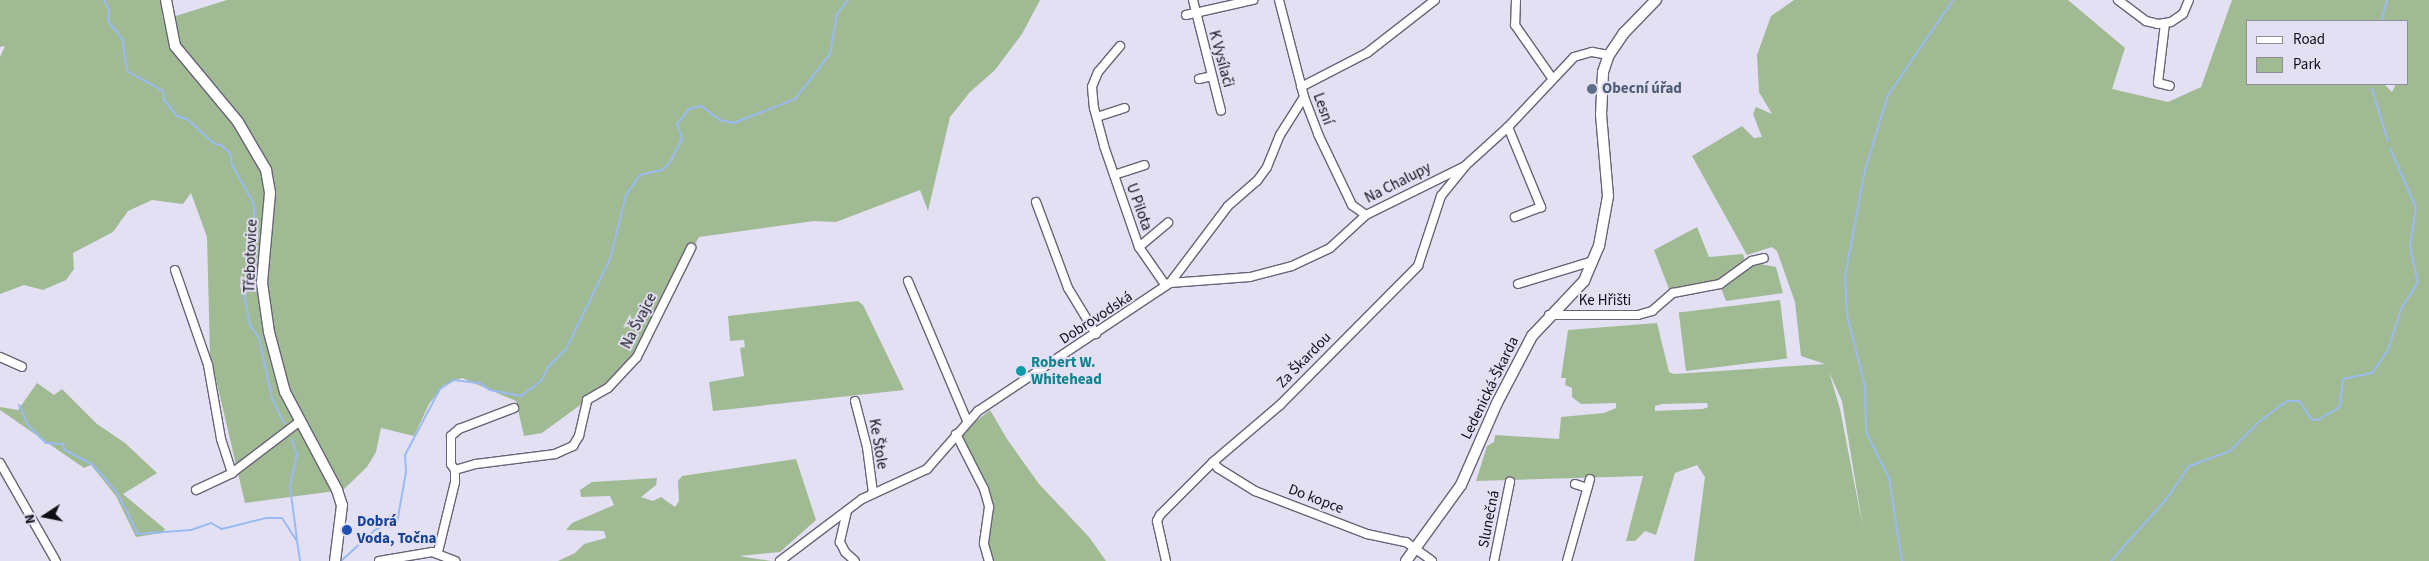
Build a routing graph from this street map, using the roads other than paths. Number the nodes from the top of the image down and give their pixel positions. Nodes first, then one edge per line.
1 (166, 0) edge
2 (1193, 0) edge
3 (1253, 0) edge
4 (1279, 0) edge
5 (1435, 0) edge
6 (1516, 0) edge
7 (1656, 0) edge
8 (2118, 0) edge
9 (2188, 0) edge
10 (1196, 13) junction
11 (1186, 14) dead end
12 (2165, 23) junction
13 (1120, 46) dead end
14 (1609, 55) junction
15 (1212, 76) junction
16 (1552, 78) junction
17 (1199, 79) dead end
18 (2170, 86) dead end
19 (1301, 87) junction
20 (1304, 97) junction
21 (1125, 108) dead end
22 (1221, 111) dead end
23 (1097, 117) junction
24 (1508, 127) junction
25 (1144, 165) dead end
26 (1465, 166) junction
27 (1114, 175) junction
28 (1036, 202) dead end
29 (1366, 215) junction
30 (1515, 217) dead end
31 (1168, 223) dead end
32 (1139, 247) junction
33 (691, 248) dead end
34 (1764, 258) dead end
35 (1593, 261) junction
36 (175, 270) dead end
37 (908, 281) dead end
38 (1168, 284) junction
39 (1518, 284) dead end
40 (1550, 315) junction
41 (1096, 334) junction
42 (0, 357) edge
43 (22, 367) dead end
44 (855, 401) dead end
45 (514, 408) dead end
46 (968, 421) junction
47 (299, 422) junction
48 (956, 434) junction
49 (1213, 462) junction
50 (0, 463) edge
51 (455, 470) junction
52 (232, 473) junction
53 (1590, 479) dead end
54 (1510, 482) dead end
55 (1575, 484) dead end
56 (1587, 488) junction
57 (196, 490) dead end
58 (873, 493) junction
59 (847, 511) junction
60 (1417, 547) junction
61 (438, 552) junction
62 (335, 560) edge
63 (56, 561) edge
64 (379, 561) edge
65 (455, 561) edge
66 (780, 561) edge
67 (855, 561) edge
68 (989, 561) edge
69 (1166, 561) edge
70 (1406, 561) edge
71 (1432, 561) edge
72 (1494, 561) edge
73 (1567, 561) edge

1 - 47 main road, Třebotovice
2 - 10 street, K Vysílači
3 - 10 street, K Vysílači
4 - 19 street, Lesní
5 - 19 street
6 - 16 street
7 - 14 main road
8 - 12 street
9 - 12 street
10 - 11 street, K Vysílači
10 - 15 street, K Vysílači
12 - 18 street
13 - 23 street, U Pilota
14 - 16 street, Na Chalupy
14 - 35 main road, Ledenická-Škarda
15 - 17 street
15 - 22 street, K Vysílači
16 - 24 street, Na Chalupy
19 - 20 street, Lesní
20 - 29 street, Lesní
20 - 38 street, Dobrovodská
21 - 23 street
23 - 27 street, U Pilota
24 - 26 street, Na Chalupy
24 - 30 street
25 - 27 street, U Pilota
26 - 29 street, Na Chalupy
26 - 49 street, Za Škardou
27 - 32 street, U Pilota
28 - 41 street
29 - 38 street, Na Chalupy
31 - 32 street, U Pilota
32 - 38 street, U Pilota
33 - 51 street, Na Švajce
34 - 40 street, Ke Hřišti
35 - 39 street
35 - 40 main road, Ledenická-Škarda
36 - 52 street
37 - 46 street
38 - 41 street, Dobrovodská
40 - 60 main road, Ledenická-Škarda
41 - 46 street, Dobrovodská
42 - 43 street
44 - 58 street, Ke Štole
45 - 51 street
46 - 48 street, Dobrovodská
47 - 52 street
47 - 62 main road, Třebotovice
48 - 58 street, Dobrovodská
48 - 68 street
49 - 60 street, Do kopce
49 - 69 street, Za Škardou
50 - 63 street
51 - 61 street
52 - 57 street
53 - 56 street
54 - 72 street, Slunečná
55 - 56 street
56 - 73 street
58 - 59 street, Dobrovodská
59 - 66 street, Dobrovodská
59 - 67 street
60 - 70 main road, Ledenická-Škarda
60 - 71 street
61 - 64 street
61 - 65 street

